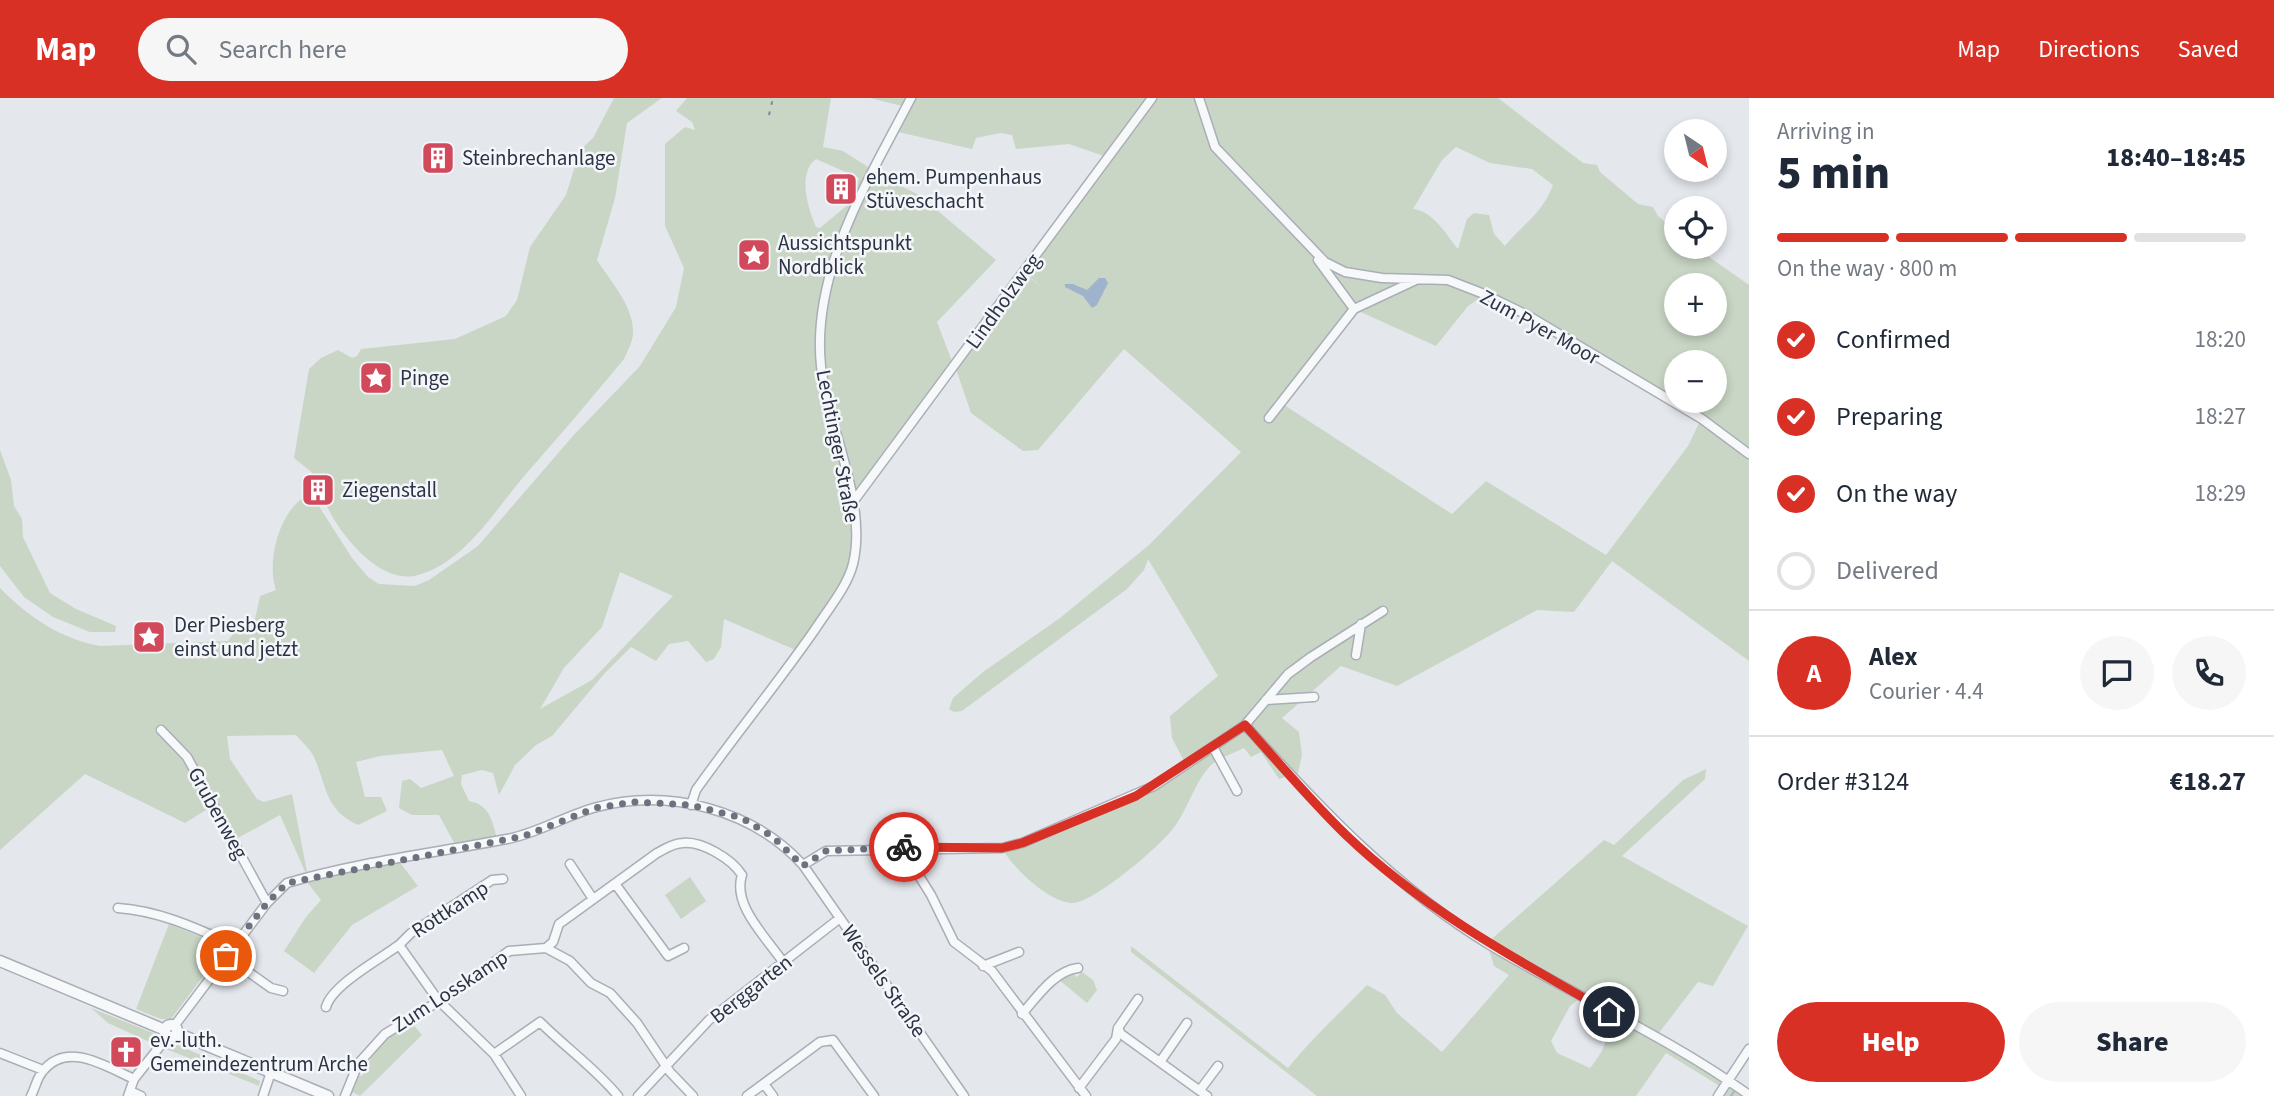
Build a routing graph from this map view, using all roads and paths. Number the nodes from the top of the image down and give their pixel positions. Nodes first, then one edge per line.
1 (911, 98) edge
2 (1152, 98) edge
3 (1199, 98) edge
4 (1313, 251) junction
5 (1419, 279) junction
6 (1354, 309) junction
7 (1269, 418) dead end
8 (1749, 454) edge
9 (853, 502) junction
10 (1383, 611) dead end
11 (1361, 624) junction
12 (1356, 655) dead end
13 (1314, 697) dead end
14 (1266, 700) junction
15 (1245, 725) junction
16 (161, 730) dead end
17 (1213, 747) junction
18 (1237, 791) dead end
19 (691, 805) junction
20 (901, 847) junction
21 (570, 864) dead end
22 (803, 866) junction
23 (503, 880) dead end
24 (616, 885) junction
25 (593, 899) junction
26 (267, 903) junction
27 (118, 908) dead end
28 (840, 918) junction
29 (234, 945) junction
30 (399, 945) junction
31 (546, 948) junction
32 (684, 948) dead end
33 (1019, 952) dead end
34 (226, 956) junction
35 (0, 961) edge
36 (783, 962) junction
37 (983, 966) junction
38 (1077, 968) dead end
39 (283, 991) dead end
40 (1139, 999) dead end
41 (438, 1000) junction
42 (326, 1007) dead end
43 (1022, 1014) junction
44 (1187, 1023) dead end
45 (1118, 1028) junction
46 (171, 1031) junction
47 (1749, 1049) edge
48 (0, 1052) edge
49 (494, 1055) junction
50 (1160, 1062) junction
51 (667, 1066) junction
52 (1217, 1066) dead end
53 (43, 1070) junction
54 (271, 1072) junction
55 (134, 1079) junction
56 (1729, 1080) junction
57 (764, 1084) junction
58 (1079, 1088) junction
59 (1203, 1093) edge
60 (129, 1094) edge
61 (1749, 1095) edge
62 (31, 1096) edge
63 (141, 1096) edge
64 (263, 1096) edge
65 (328, 1096) edge
66 (345, 1096) edge
67 (521, 1096) edge
68 (618, 1096) edge
69 (638, 1096) edge
70 (693, 1096) edge
71 (747, 1096) edge
72 (773, 1096) edge
73 (874, 1096) edge
74 (964, 1096) edge
75 (1086, 1096) edge
76 (1718, 1096) edge

1 - 9 street, Lechtinger Straße
2 - 9 street, Lindholzweg
3 - 4 street, Zum Pyer Moor
4 - 5 street, Zum Pyer Moor
4 - 6 street, Zum Pyer Moor
5 - 6 street
5 - 8 street, Zum Pyer Moor
6 - 7 street
9 - 19 street, Lechtinger Straße
10 - 11 street
11 - 12 street
11 - 14 street
13 - 14 street
14 - 15 street
15 - 17 street
15 - 56 street
16 - 26 street, Grubenweg
17 - 18 street
17 - 20 street
19 - 22 street, Wessels Straße
19 - 26 street, Wessels Straße
20 - 22 street
20 - 37 street
21 - 25 street
22 - 28 street, Wessels Straße
23 - 30 street, Rottkamp
24 - 25 street
24 - 32 street
24 - 36 street
25 - 31 street
26 - 29 street, Wessels Straße
27 - 29 street
28 - 36 street, Berggarten
28 - 74 street, Wessels Straße
29 - 34 street, Wessels Straße
30 - 41 street, Rottkamp
30 - 42 street, Rottkamp
31 - 41 street, Zum Losskamp
31 - 51 street
33 - 37 street
34 - 39 street
34 - 46 street, Wessels Straße
35 - 46 street
36 - 51 street, Berggarten
37 - 43 street
38 - 43 street
40 - 45 street
41 - 49 street, Rottkamp
41 - 66 street, Zum Losskamp
43 - 58 street
44 - 50 street
45 - 50 street
45 - 58 street
46 - 54 street
46 - 55 street, Wessels Straße
47 - 56 street
48 - 53 street
49 - 67 street, Rottkamp
49 - 68 street
50 - 59 street
51 - 69 street, Berggarten
51 - 70 street
52 - 59 street
53 - 55 street
53 - 62 street
54 - 64 street
54 - 65 street
55 - 60 street, Wessels Straße
56 - 61 street
56 - 76 street
57 - 71 street
57 - 72 street
57 - 73 street
58 - 75 street
60 - 63 street

